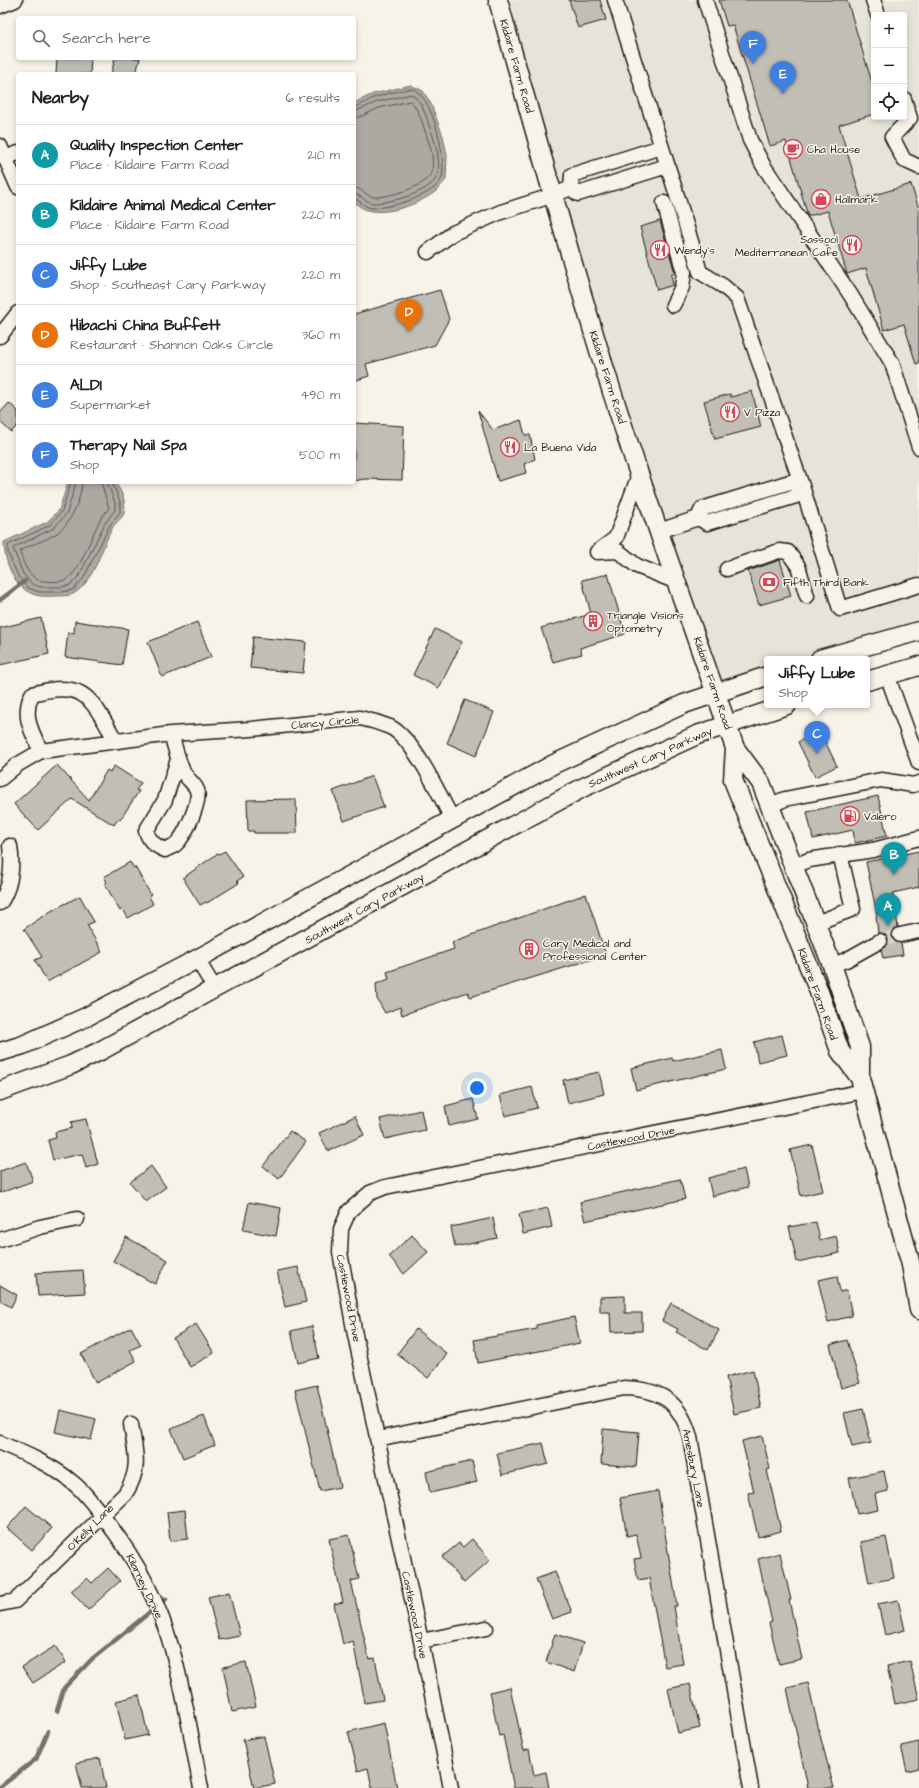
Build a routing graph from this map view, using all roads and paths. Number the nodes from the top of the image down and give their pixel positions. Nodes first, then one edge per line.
1 (15, 0) edge
2 (498, 0) edge
3 (615, 0) edge
4 (705, 0) edge
5 (874, 0) edge
6 (0, 6) edge
7 (877, 12) edge
8 (907, 108) edge
9 (661, 147) junction
10 (8, 152) edge
11 (667, 166) junction
12 (919, 167) edge
13 (16, 180) edge
14 (571, 188) junction
15 (554, 195) junction
16 (664, 203) dead end
17 (428, 252) dead end
18 (673, 305) dead end
19 (16, 315) edge
20 (0, 336) edge
21 (919, 447) edge
22 (639, 475) junction
23 (802, 486) junction
24 (659, 531) junction
25 (727, 569) dead end
26 (677, 582) junction
27 (919, 585) edge
28 (807, 596) dead end
29 (919, 632) edge
30 (831, 656) edge
31 (919, 666) edge
32 (887, 675) junction
33 (764, 677) edge
34 (870, 680) edge
35 (715, 692) junction
36 (778, 708) edge
37 (727, 724) junction
38 (171, 734) junction
39 (116, 741) junction
40 (735, 748) junction
41 (41, 751) junction
42 (178, 759) junction
43 (919, 763) edge
44 (0, 779) edge
45 (919, 783) edge
46 (769, 806) junction
47 (452, 819) junction
48 (919, 838) edge
49 (10, 846) dead end
50 (840, 854) junction
51 (794, 866) junction
52 (0, 903) edge
53 (816, 923) junction
54 (919, 931) edge
55 (900, 935) tunnel mouth
56 (880, 941) tunnel mouth
57 (197, 959) junction
58 (832, 965) junction
59 (215, 990) junction
60 (0, 1052) edge
61 (862, 1085) junction
62 (0, 1091) edge
63 (77, 1219) dead end
64 (0, 1240) edge
65 (919, 1310) edge
66 (131, 1424) dead end
67 (377, 1438) junction
68 (0, 1443) edge
69 (102, 1516) junction
70 (0, 1604) edge
71 (486, 1628) dead end
72 (422, 1641) junction
73 (201, 1788) edge
74 (451, 1788) edge
75 (751, 1788) edge

1 - 6 street
2 - 15 main road, Kildaire Farm Road
3 - 9 street
4 - 21 street
5 - 7 street
8 - 12 street
9 - 11 street
9 - 14 street
10 - 13 street
11 - 14 street
11 - 23 street
14 - 15 street
15 - 17 street
15 - 22 main road, Kildaire Farm Road
16 - 18 street
19 - 20 street
22 - 24 main road, Kildaire Farm Road
22 - 26 street
23 - 24 street
23 - 27 street
24 - 26 main road, Kildaire Farm Road
25 - 28 street
26 - 35 main road, Kildaire Farm Road
29 - 30 main road
31 - 32 main road
32 - 34 main road
32 - 43 street
33 - 35 main road
35 - 37 main road, Kildaire Farm Road
35 - 47 main road
36 - 37 main road, Southwest Cary Parkway
37 - 40 main road, Kildaire Farm Road
37 - 59 main road, Southwest Cary Parkway
38 - 39 street, Clancy Circle
38 - 42 street
38 - 47 street, Clancy Circle
39 - 41 street, Clancy Circle
39 - 41 street
40 - 46 main road, Kildaire Farm Road
40 - 61 main road, Kildaire Farm Road
41 - 44 street, Clancy Circle
42 - 42 street
45 - 46 street
46 - 51 main road, Kildaire Farm Road
47 - 57 main road
48 - 50 street
49 - 52 street
50 - 51 street
50 - 53 street
51 - 53 main road, Kildaire Farm Road
53 - 58 main road, Kildaire Farm Road
54 - 55 street
56 - 58 street
57 - 59 street
57 - 60 main road
58 - 61 main road, Kildaire Farm Road
59 - 62 main road, Southwest Cary Parkway
61 - 65 main road, Kildaire Farm Road
61 - 67 street, Castlewood Drive
63 - 64 street
66 - 69 street, O'Kelly Lane
67 - 72 street, Castlewood Drive
67 - 75 street, Amesbury Lane
68 - 69 street, Kilarney Drive
69 - 70 street, O'Kelly Lane
69 - 73 street, Kilarney Drive
71 - 72 street
72 - 74 street, Castlewood Drive

